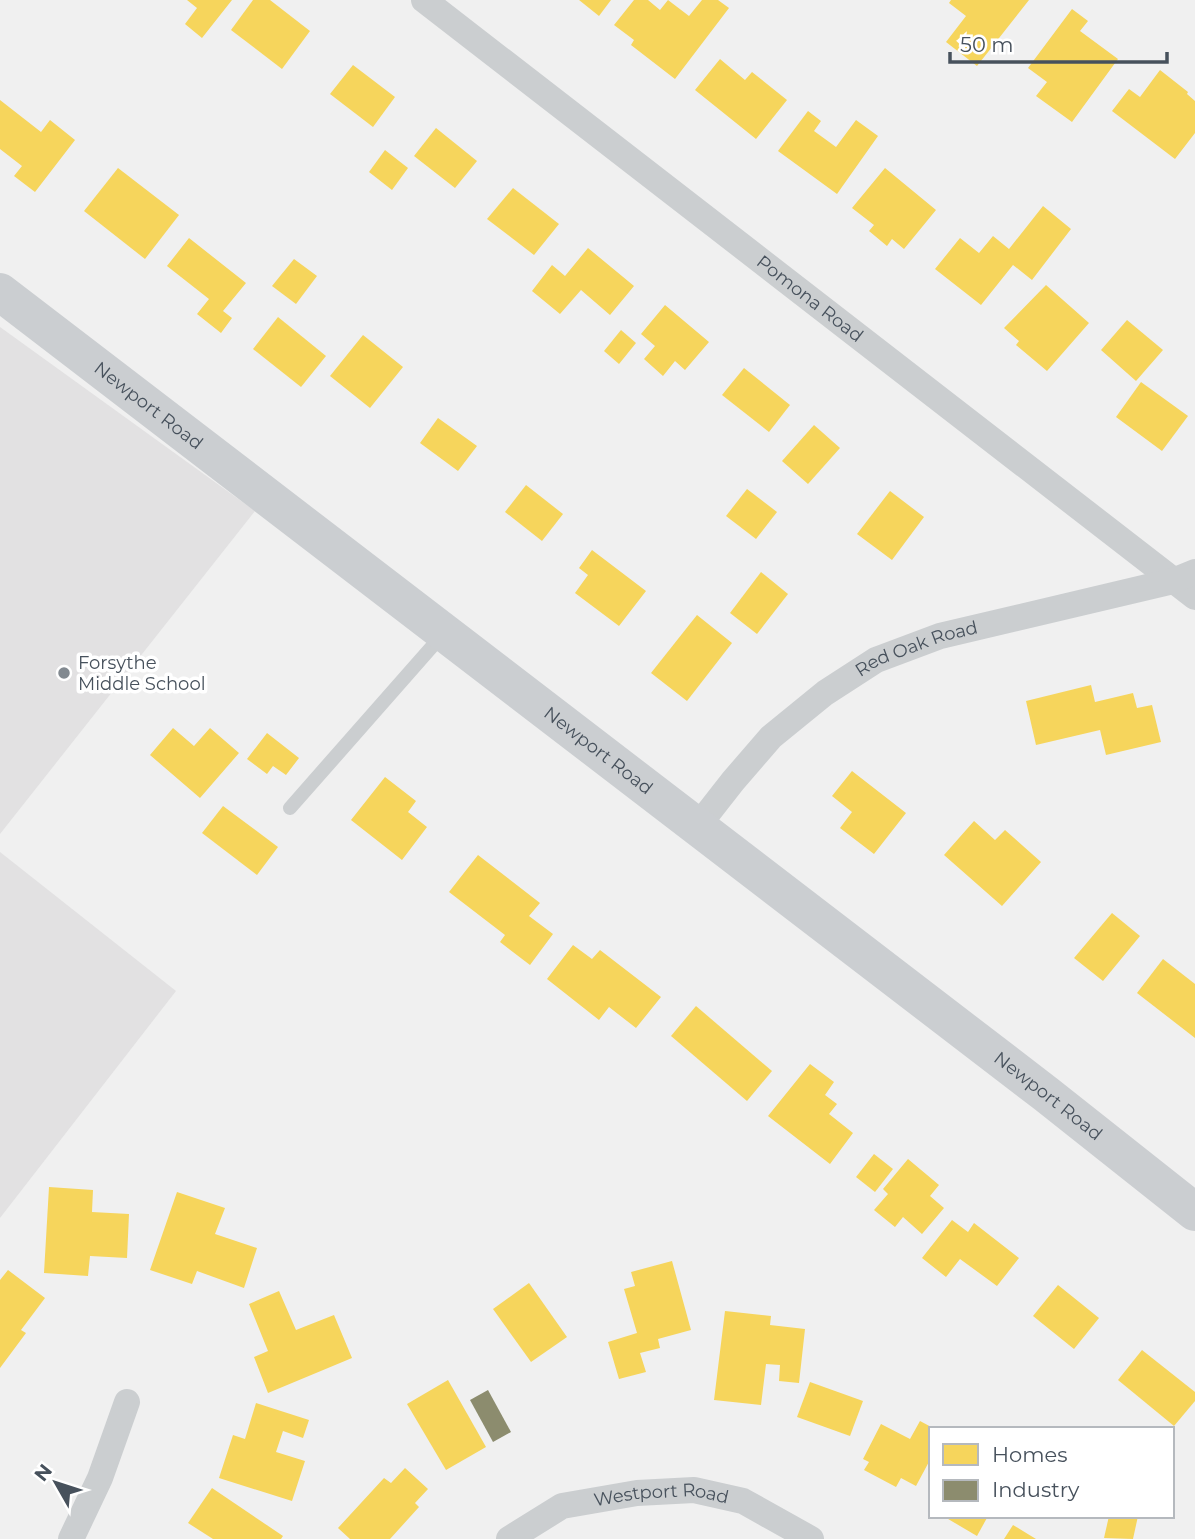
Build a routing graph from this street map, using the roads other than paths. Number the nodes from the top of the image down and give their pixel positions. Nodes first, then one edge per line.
1 (424, 0) edge
2 (0, 292) edge
3 (1184, 576) edge
4 (1195, 597) edge
5 (444, 633) junction
6 (290, 808) dead end
7 (698, 827) junction
8 (1195, 1212) edge
9 (127, 1402) dead end
10 (71, 1539) edge
11 (509, 1539) edge
12 (811, 1539) edge

1 - 3 street, Pomona Road
2 - 5 street, Newport Road
3 - 4 street, Pomona Road
3 - 7 street, Red Oak Road
5 - 6 lane
5 - 7 street, Newport Road
7 - 8 street, Newport Road
9 - 10 street
11 - 12 street, Westport Road

